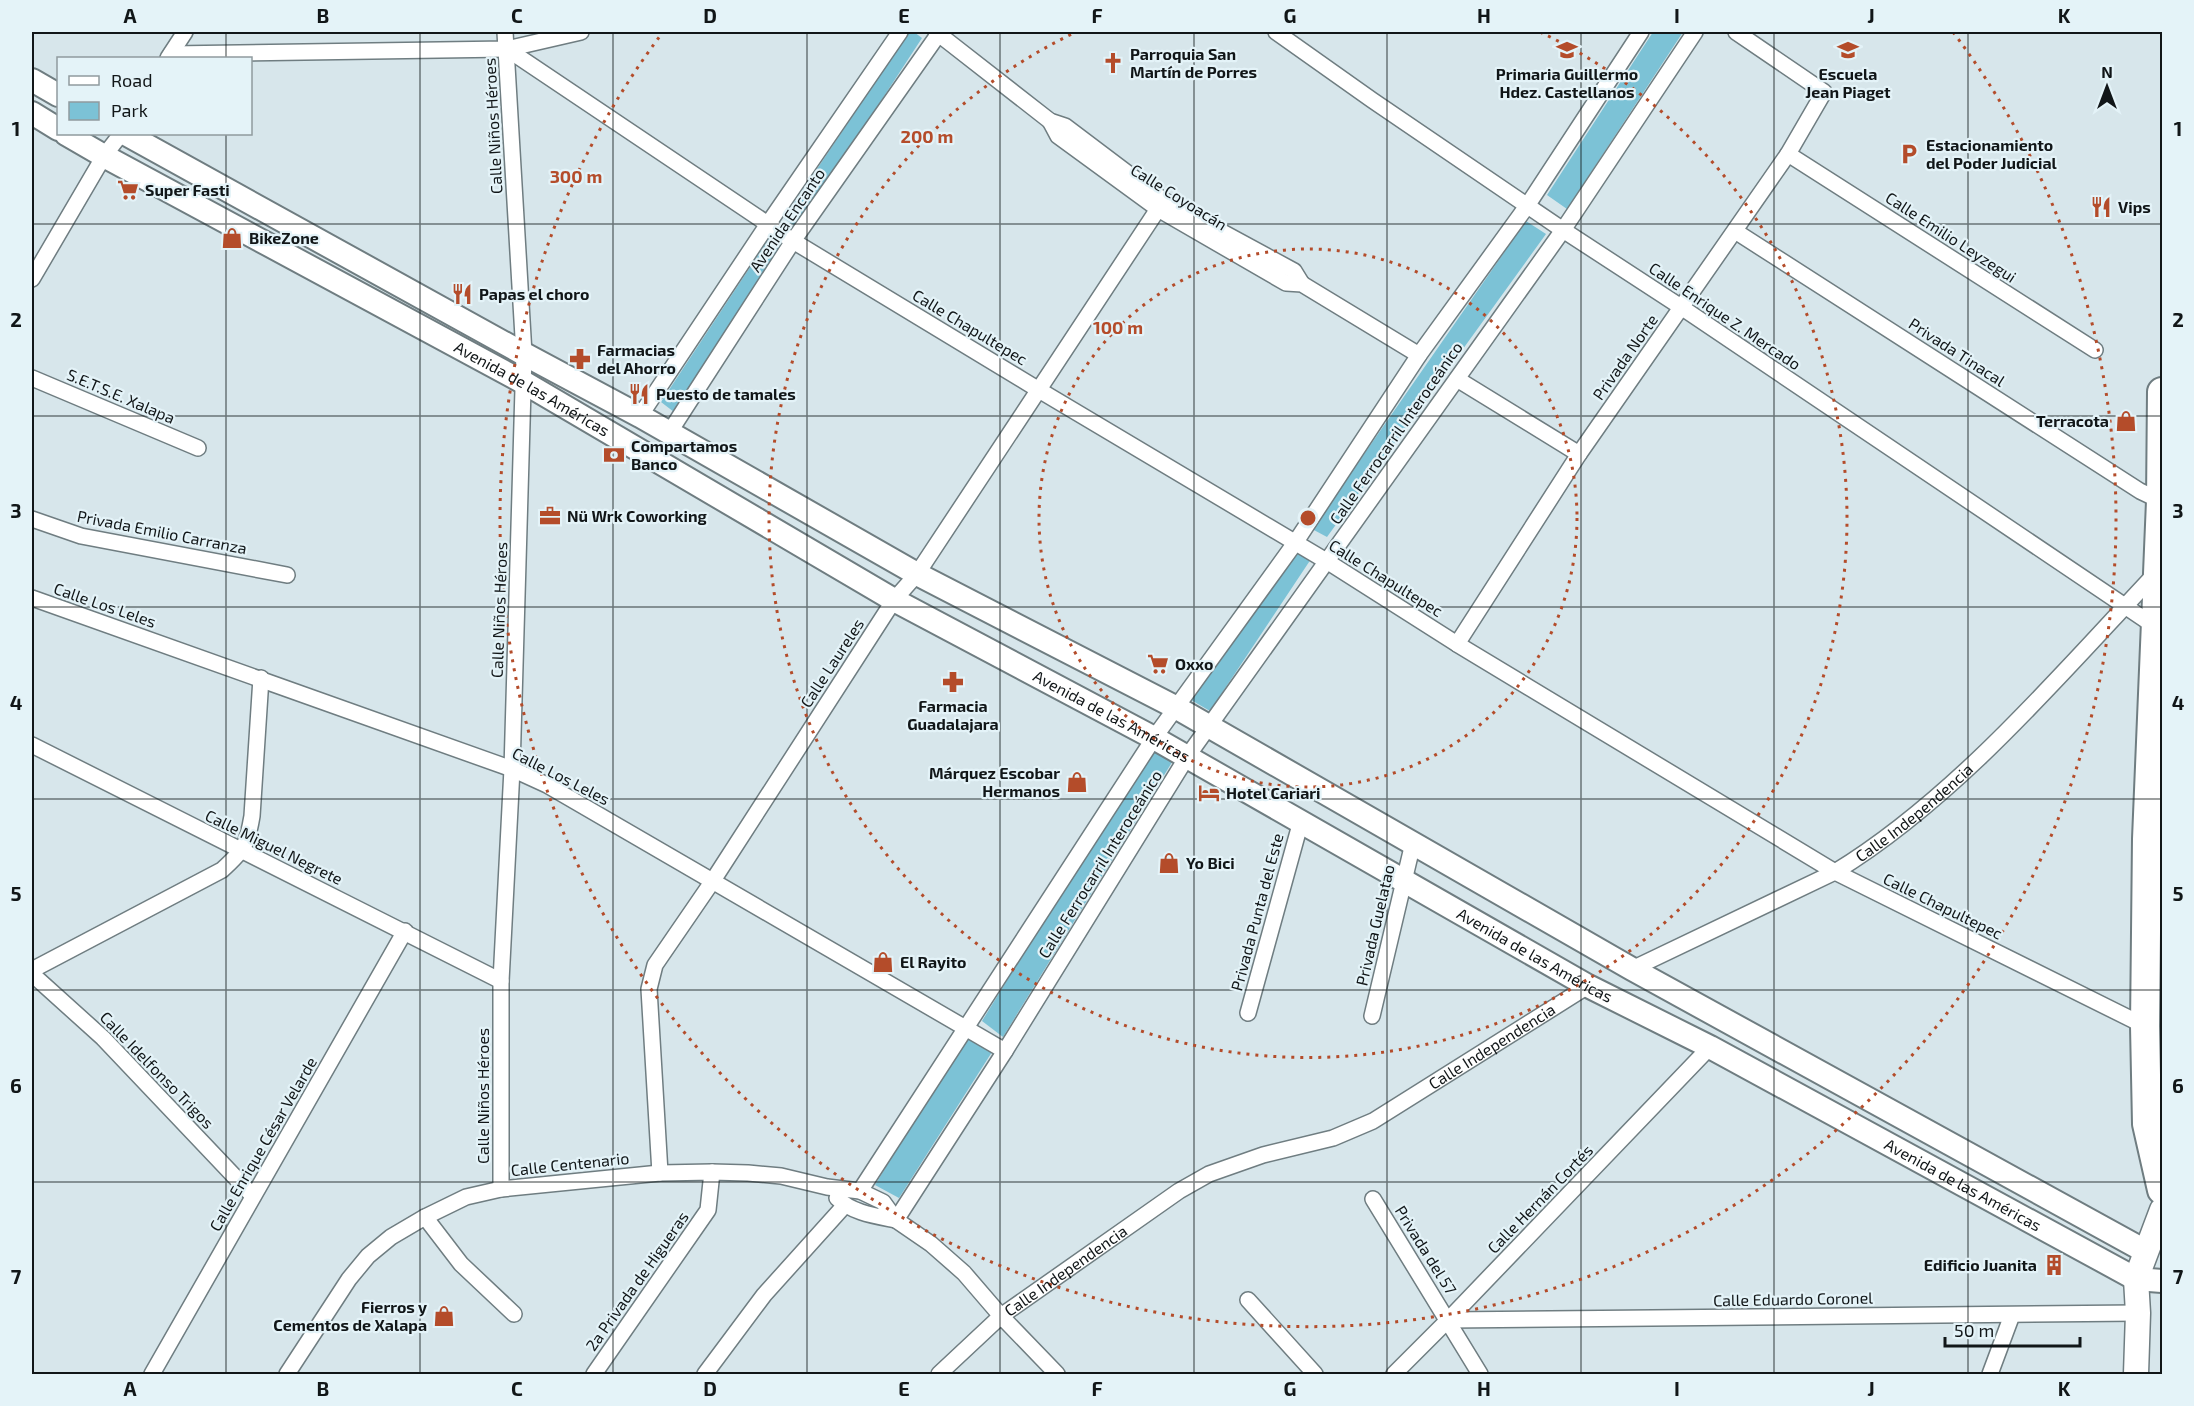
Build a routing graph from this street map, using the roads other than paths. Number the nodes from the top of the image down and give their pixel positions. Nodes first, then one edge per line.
1 (184, 32) edge
2 (505, 32) edge
3 (581, 32) edge
4 (900, 32) edge
5 (938, 32) edge
6 (1276, 32) edge
7 (1641, 32) edge
8 (1695, 32) edge
9 (1736, 32) edge
10 (507, 49) junction
11 (169, 56) edge
12 (32, 80) edge
13 (57, 94) edge
14 (32, 113) edge
15 (1050, 121) junction
16 (57, 128) edge
17 (68, 135) edge
18 (120, 135) edge
19 (128, 135) edge
20 (1788, 154) junction
21 (104, 156) junction
22 (1527, 206) junction
23 (1158, 210) junction
24 (768, 224) junction
25 (1563, 230) junction
26 (1735, 231) junction
27 (793, 241) junction
28 (32, 279) edge
29 (1302, 284) junction
30 (1681, 307) junction
31 (2095, 350) dead end
32 (524, 354) junction
33 (1419, 355) junction
34 (32, 378) edge
35 (1456, 378) junction
36 (523, 382) junction
37 (1039, 390) junction
38 (2163, 392) edge
39 (640, 416) junction
40 (669, 433) junction
41 (198, 448) dead end
42 (1579, 454) junction
43 (2162, 471) edge
44 (2162, 501) edge
45 (32, 519) edge
46 (1295, 543) junction
47 (1328, 562) junction
48 (2158, 571) junction
49 (917, 574) junction
50 (287, 575) dead end
51 (32, 598) edge
52 (894, 600) junction
53 (2124, 607) junction
54 (2156, 627) junction
55 (1457, 644) junction
56 (261, 678) junction
57 (1177, 708) junction
58 (1210, 726) junction
59 (1154, 738) junction
60 (32, 745) edge
61 (1187, 757) junction
62 (512, 769) junction
63 (1301, 821) junction
64 (2147, 839) junction
65 (1413, 843) junction
66 (243, 851) junction
67 (1835, 872) junction
68 (1405, 880) junction
69 (712, 882) junction
70 (405, 931) junction
71 (1632, 969) junction
72 (32, 972) edge
73 (501, 981) junction
74 (1588, 986) junction
75 (1248, 1013) dead end
76 (1372, 1016) dead end
77 (2145, 1026) junction
78 (964, 1028) junction
79 (1710, 1047) junction
80 (1005, 1051) junction
81 (2161, 1115) edge
82 (712, 1172) junction
83 (660, 1173) junction
84 (827, 1188) junction
85 (501, 1189) junction
86 (2163, 1190) edge
87 (860, 1191) junction
88 (254, 1196) junction
89 (1373, 1199) dead end
90 (845, 1205) junction
91 (2162, 1210) edge
92 (425, 1217) junction
93 (896, 1220) junction
94 (2145, 1251) junction
95 (2136, 1279) junction
96 (2163, 1281) edge
97 (1248, 1300) dead end
98 (2138, 1313) junction
99 (514, 1314) dead end
100 (2012, 1315) junction
101 (1001, 1316) junction
102 (1448, 1320) junction
103 (152, 1374) edge
104 (287, 1374) edge
105 (594, 1374) edge
106 (705, 1374) edge
107 (939, 1374) edge
108 (1057, 1374) edge
109 (1315, 1374) edge
110 (1394, 1374) edge
111 (1480, 1374) edge
112 (1990, 1374) edge
113 (2136, 1374) edge

1 - 11 street
2 - 10 street, Calle Niños Héroes
3 - 10 street
4 - 24 street, Avenida Encanto
5 - 15 street, Calle Coyoacán
5 - 27 street, Avenida Encanto
6 - 22 street, Calle Enrique Z. Mercado
7 - 22 street, Calle Ferrocarril Interoceánico
8 - 25 street, Calle Ferrocarril Interoceánico
9 - 20 street, Privada Norte
10 - 11 street
10 - 24 street, Calle Chapultepec
10 - 32 street, Calle Niños Héroes
12 - 13 main road
14 - 16 main road
15 - 23 street, Calle Coyoacán
15 - 29 street, Calle Coyoacán
17 - 21 main road, Avenida de las Américas
18 - 21 street
19 - 32 main road, Avenida de las Américas
20 - 26 street, Privada Norte
20 - 31 street, Calle Emilio Leyzegui
21 - 28 street
21 - 36 main road, Avenida de las Américas
22 - 25 street, Calle Enrique Z. Mercado
22 - 33 street, Calle Ferrocarril Interoceánico
23 - 29 street, Calle Coyoacán
23 - 37 street, Calle Laureles
24 - 27 street, Calle Chapultepec
24 - 39 street, Avenida Encanto
25 - 30 street, Calle Enrique Z. Mercado
25 - 35 street, Calle Ferrocarril Interoceánico
26 - 30 street, Privada Norte
26 - 44 street, Privada Tinacal
27 - 37 street, Calle Chapultepec
27 - 40 street, Avenida Encanto
29 - 33 street, Calle Coyoacán
30 - 42 street, Privada Norte
30 - 53 street, Calle Enrique Z. Mercado
32 - 36 street, Calle Niños Héroes
32 - 39 main road, Avenida de las Américas
33 - 46 street, Calle Ferrocarril Interoceánico
34 - 41 street, S.E.T.S.E. Xalapa
35 - 42 street
35 - 47 street, Calle Ferrocarril Interoceánico
36 - 52 main road, Avenida de las Américas
36 - 62 street, Calle Niños Héroes
37 - 46 street, Calle Chapultepec
37 - 49 street, Calle Laureles
38 - 43 highway
39 - 40 main road, Avenida de las Américas
40 - 49 main road, Avenida de las Américas
42 - 55 street, Privada Norte
43 - 44 highway
44 - 48 highway
45 - 50 street, Privada Emilio Carranza
46 - 47 street, Calle Chapultepec
46 - 57 street, Calle Ferrocarril Interoceánico
47 - 55 street, Calle Chapultepec
47 - 58 street, Calle Ferrocarril Interoceánico
48 - 53 street, Calle Independencia
48 - 54 highway
49 - 52 street, Calle Laureles
49 - 57 main road, Avenida de las Américas
51 - 56 street, Calle Los Leles
52 - 59 main road, Avenida de las Américas
52 - 69 street, Calle Laureles
53 - 54 street, Calle Enrique Z. Mercado
53 - 67 street, Calle Independencia
54 - 64 highway
55 - 67 street, Calle Chapultepec
56 - 62 street, Calle Los Leles
56 - 66 street
57 - 58 main road, Avenida de las Américas
57 - 59 street, Calle Ferrocarril Interoceánico
58 - 61 street, Calle Ferrocarril Interoceánico
58 - 65 main road, Avenida de las Américas
59 - 61 main road, Avenida de las Américas
59 - 78 street, Calle Ferrocarril Interoceánico
60 - 66 street, Calle Miguel Negrete
61 - 63 main road, Avenida de las Américas
61 - 80 street, Calle Ferrocarril Interoceánico
62 - 69 street, Calle Los Leles
62 - 73 street, Calle Niños Héroes
63 - 68 main road, Avenida de las Américas
63 - 75 street, Privada Punta del Este
64 - 77 highway
64 - 81 highway
65 - 68 street, Privada Guelatao
65 - 71 main road, Avenida de las Américas
66 - 70 street, Calle Miguel Negrete
66 - 72 street
67 - 71 street, Calle Independencia
67 - 77 street, Calle Chapultepec
68 - 74 main road, Avenida de las Américas
68 - 76 street, Privada Guelatao
69 - 78 street, Calle Los Leles
69 - 83 street, Calle Laureles
70 - 73 street, Calle Miguel Negrete
70 - 88 street, Calle Enrique César Velarde
71 - 74 main road, Calle Independencia
71 - 94 main road, Avenida de las Américas
72 - 88 street, Calle Idelfonso Trigos
73 - 85 street, Calle Niños Héroes
74 - 79 main road, Avenida de las Américas
74 - 101 street, Calle Independencia
77 - 86 highway
78 - 80 street, Calle Los Leles
78 - 87 street, Calle Ferrocarril Interoceánico
79 - 95 main road, Avenida de las Américas
79 - 102 street, Calle Hernán Cortés
80 - 93 street, Calle Ferrocarril Interoceánico
82 - 83 street, Calle Centenario
82 - 84 street, Calle Centenario
82 - 105 street, 2a Privada de Higueras
83 - 85 street, Calle Centenario
84 - 87 street, Calle Centenario
84 - 90 street, Calle Centenario
85 - 92 street, Calle Centenario
87 - 93 street, Calle Centenario
88 - 103 street, Calle Enrique César Velarde
89 - 102 street, Privada del 57
90 - 93 street, Calle Centenario
90 - 106 street
91 - 94 main road
92 - 99 street
92 - 104 street, Calle Centenario
93 - 101 street, Calle Centenario
94 - 95 main road
95 - 96 main road, Avenida de las Américas
95 - 98 main road
97 - 109 street
98 - 100 street, Calle Eduardo Coronel
98 - 113 main road
100 - 102 street, Calle Eduardo Coronel
100 - 112 street
101 - 107 street, Calle Independencia
101 - 108 street, Calle Centenario
102 - 110 street, Calle Hernán Cortés
102 - 111 street, Privada del 57

